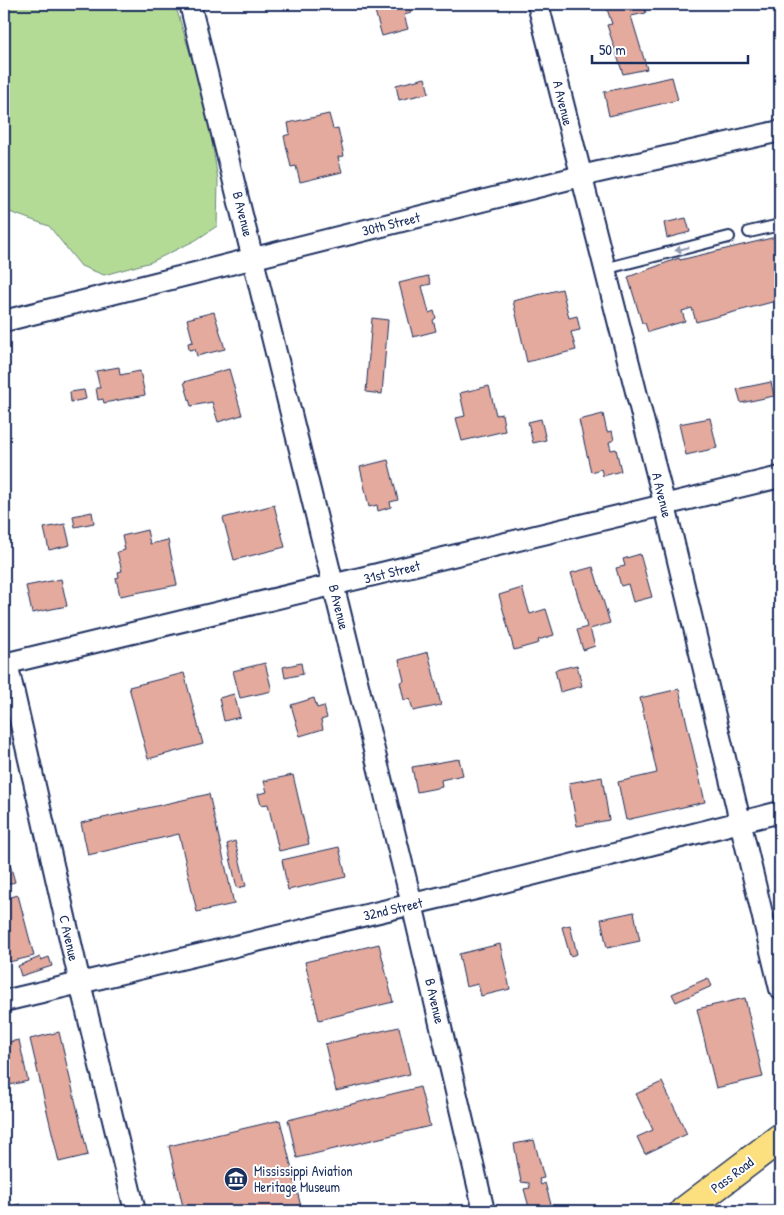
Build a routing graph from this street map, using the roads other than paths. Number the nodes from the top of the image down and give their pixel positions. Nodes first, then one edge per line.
1 (190, 4) edge
2 (538, 4) edge
3 (780, 131) edge
4 (581, 176) junction
5 (780, 224) edge
6 (749, 232) dead end
7 (729, 237) dead end
8 (254, 258) junction
9 (604, 269) junction
10 (4, 321) edge
11 (780, 478) edge
12 (665, 506) junction
13 (334, 586) junction
14 (5, 664) edge
15 (780, 812) edge
16 (742, 822) junction
17 (412, 904) junction
18 (80, 983) junction
19 (780, 989) edge
20 (4, 1001) edge
21 (780, 1138) edge
22 (136, 1211) edge
23 (484, 1211) edge
24 (684, 1211) edge

1 - 8 street, B Avenue
2 - 4 street, A Avenue
3 - 4 street, 30th Street
4 - 8 street, 30th Street
4 - 9 street, A Avenue
5 - 6 lane
7 -> 9 lane
8 - 10 street, 30th Street
8 - 13 street, B Avenue
9 - 12 street, A Avenue
11 - 12 street, 31st Street
12 - 13 street, 31st Street
12 - 16 street, A Avenue
13 - 14 street, 31st Street
13 - 17 street, B Avenue
14 - 18 street, C Avenue
15 - 16 street, 32nd Street
16 - 17 street, 32nd Street
16 - 19 street, A Avenue
17 - 18 street, 32nd Street
17 - 23 street, B Avenue
18 - 20 street, 32nd Street
18 - 22 street, C Avenue
21 - 24 main road, Pass Road

